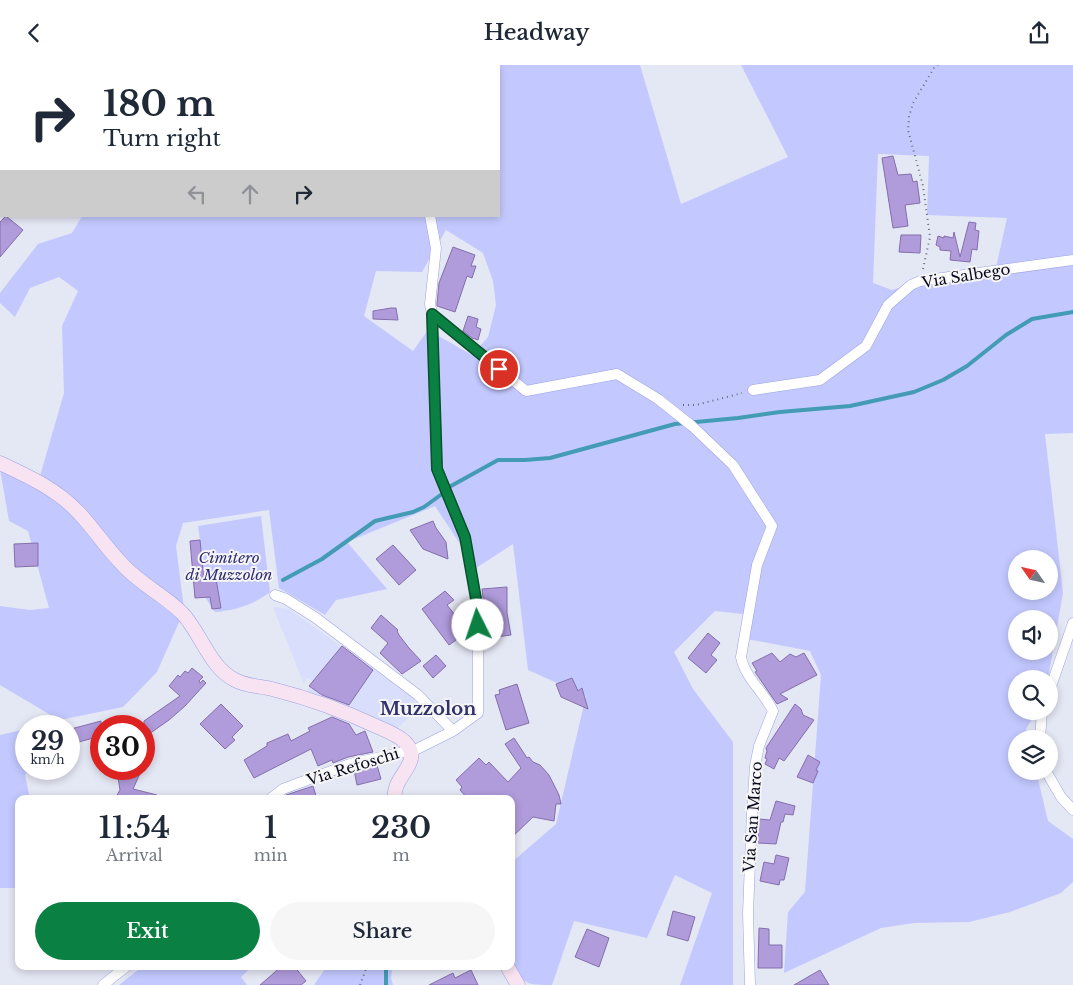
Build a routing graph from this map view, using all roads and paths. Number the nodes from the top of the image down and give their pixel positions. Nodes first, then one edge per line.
1 (938, 65) edge
2 (430, 217) edge
3 (1073, 260) edge
4 (920, 281) junction
5 (432, 314) junction
6 (753, 390) joint
7 (666, 406) junction
8 (0, 463) edge
9 (275, 595) dead end
10 (1073, 623) edge
11 (1057, 670) edge
12 (453, 731) junction
13 (411, 754) junction
14 (1051, 780) edge
15 (275, 795) edge
16 (395, 795) edge
17 (1073, 810) edge
18 (122, 970) edge
19 (366, 970) edge
20 (509, 970) edge
21 (103, 985) edge
22 (360, 985) edge
23 (518, 985) edge
24 (750, 985) edge

1 - 4 path
2 - 5 street
3 - 4 street, Via Salbego
4 - 6 street, Via Salbego
5 - 7 street
5 - 12 street, Via Refoschi
6 - 7 path
7 - 24 street, Via San Marco
8 - 13 street
9 - 12 street
10 - 11 street
12 - 13 street, Via Refoschi
13 - 15 street, Via Refoschi
13 - 16 street
14 - 17 street
18 - 21 street
19 - 22 path
20 - 23 street

